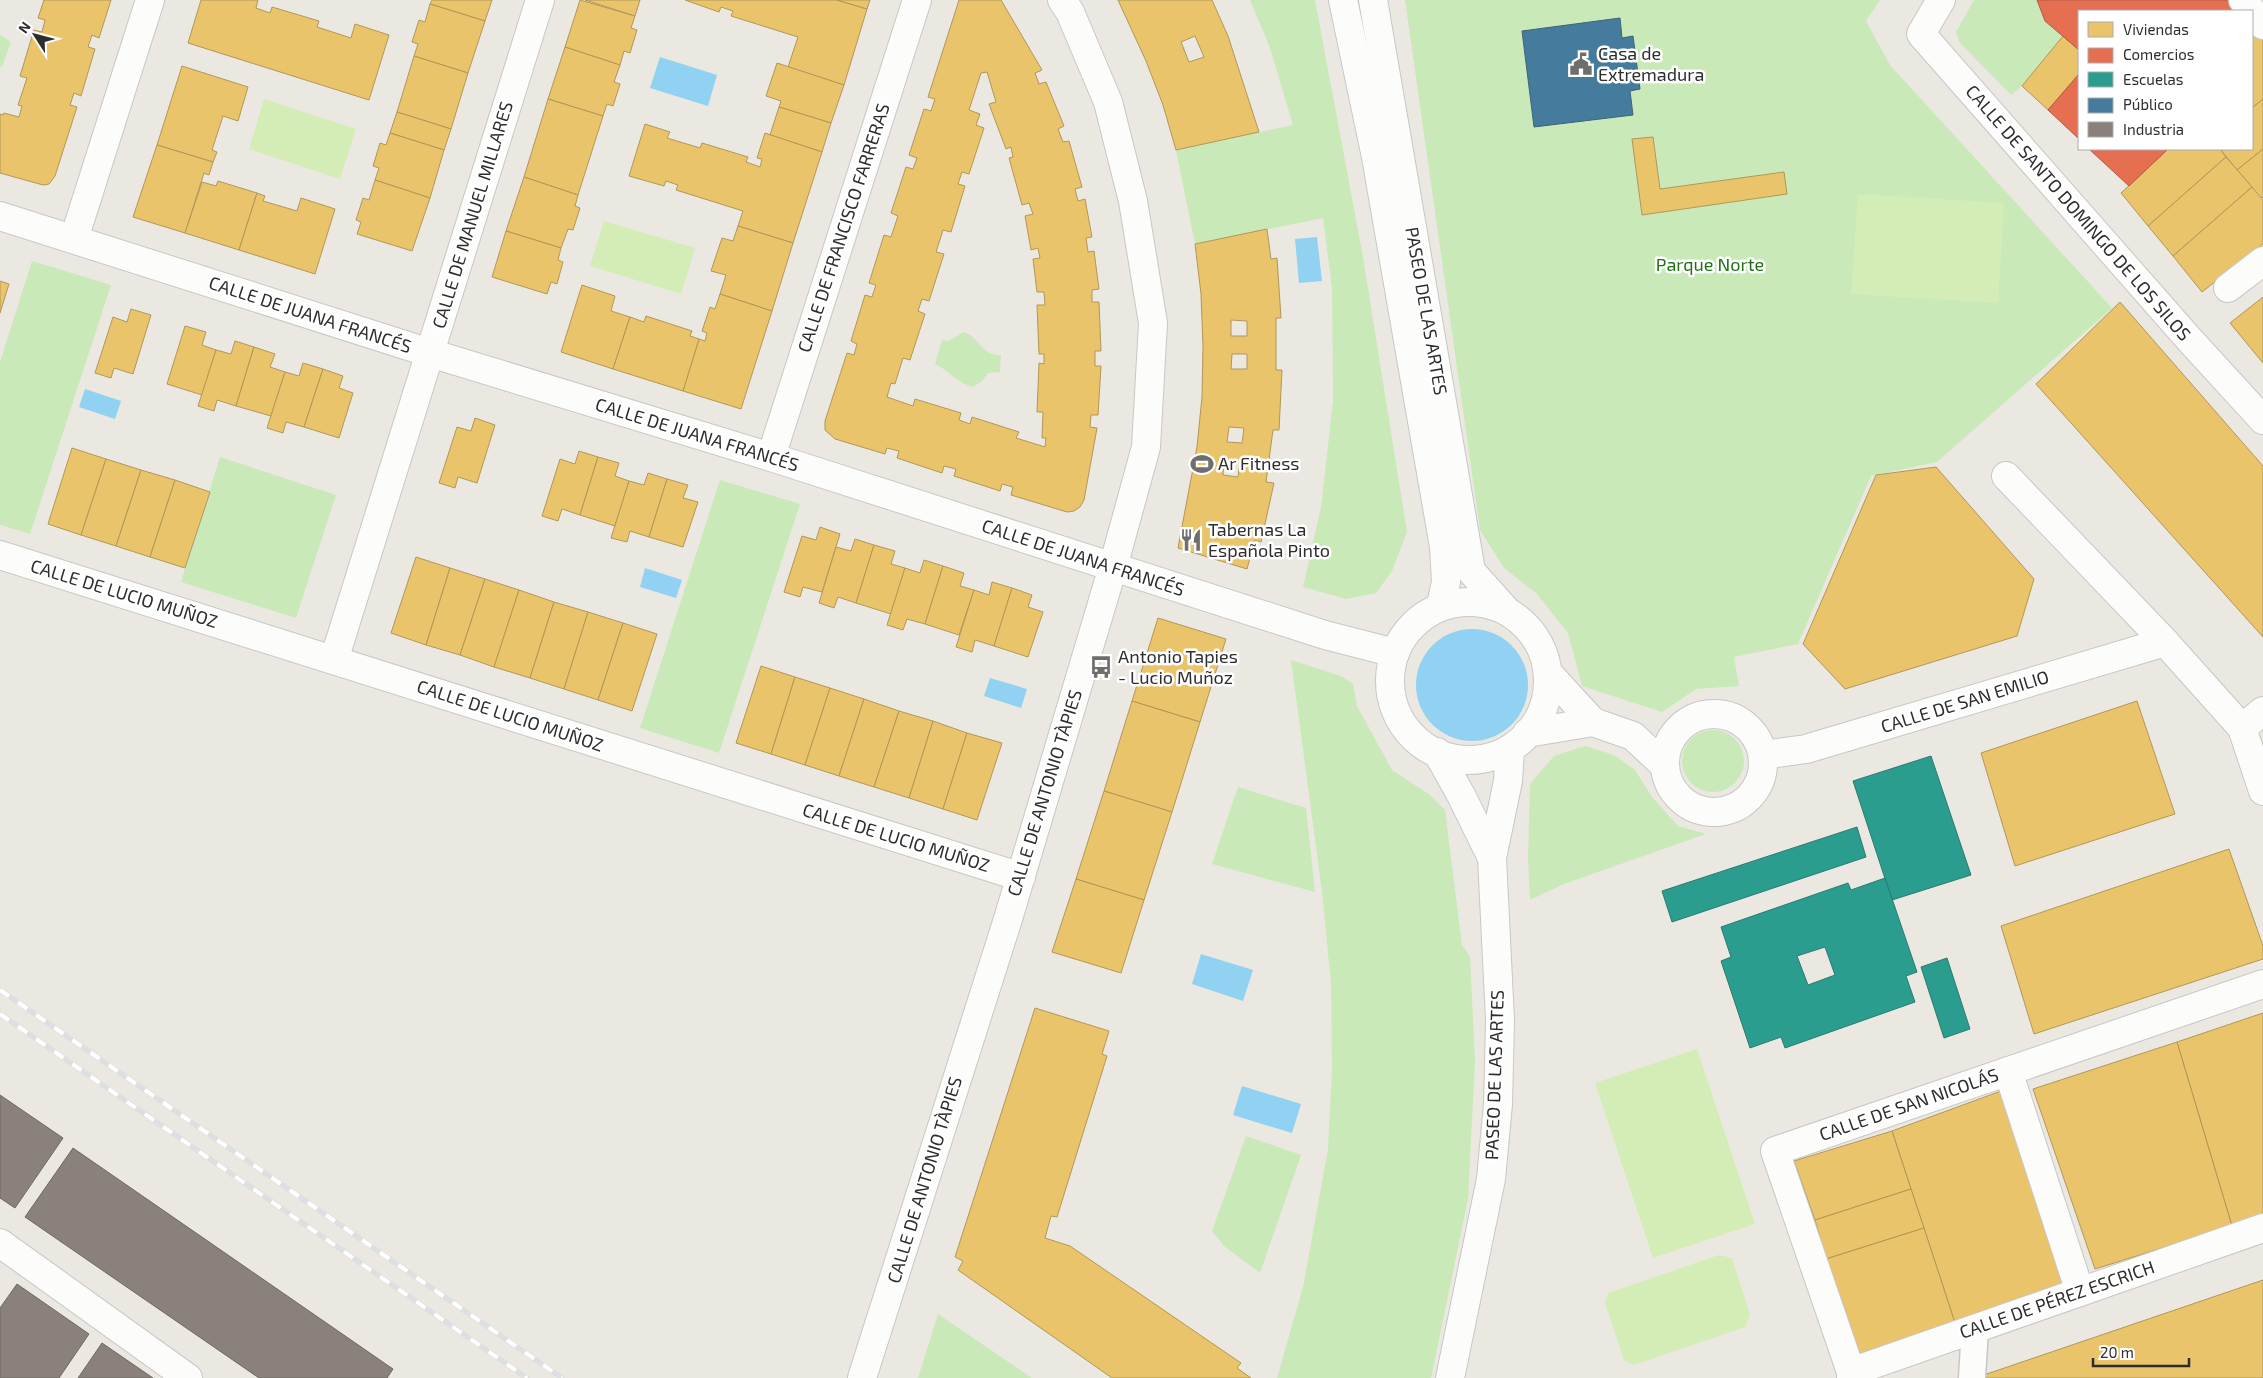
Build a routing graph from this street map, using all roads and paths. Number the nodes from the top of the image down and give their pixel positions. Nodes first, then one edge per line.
1 (150, 0) edge
2 (540, 0) edge
3 (917, 0) edge
4 (1062, 0) edge
5 (1343, 0) edge
6 (1373, 0) edge
7 (1942, 0) edge
8 (2243, 0) edge
9 (2251, 10) edge
10 (2253, 12) edge
11 (2263, 25) edge
12 (0, 216) edge
13 (74, 239) junction
14 (2263, 261) edge
15 (2228, 288) dead end
16 (430, 353) junction
17 (2263, 420) edge
18 (771, 457) junction
19 (2006, 476) dead end
20 (0, 555) edge
21 (1113, 567) junction
22 (1441, 605) junction
23 (1505, 609) junction
24 (2165, 642) junction
25 (1395, 653) junction
26 (334, 660) junction
27 (1548, 674) junction
28 (2252, 720) edge
29 (1593, 722) junction
30 (1674, 734) junction
31 (1634, 736) junction
32 (1519, 742) junction
33 (1437, 752) junction
34 (1763, 755) junction
35 (1665, 766) junction
36 (2263, 792) edge
37 (1492, 858) junction
38 (1020, 877) junction
39 (2263, 984) edge
40 (2008, 1072) junction
41 (2263, 1228) edge
42 (0, 1243) edge
43 (2080, 1292) junction
44 (1975, 1329) junction
45 (1851, 1375) edge
46 (188, 1378) edge
47 (862, 1378) edge
48 (1450, 1378) edge
49 (1972, 1378) edge

1 - 13 street
2 - 16 street, CALLE DE MANUEL MILLARES
3 - 18 street, CALLE DE FRANCISCO FARRERAS
4 - 21 street, CALLE DE ANTONIO TÀPIES
5 - 22 street, PASEO DE LAS ARTES
6 - 23 street, PASEO DE LAS ARTES
7 - 17 street, CALLE DE SANTO DOMINGO DE LOS SILOS
8 - 9 street
10 - 11 street
12 - 13 street, CALLE DE JUANA FRANCÉS
13 - 16 street, CALLE DE JUANA FRANCÉS
14 - 15 street
16 - 18 street, CALLE DE JUANA FRANCÉS
16 - 26 street, CALLE DE MANUEL MILLARES
18 - 21 street, CALLE DE JUANA FRANCÉS
19 - 24 street
20 - 26 street, CALLE DE LUCIO MUÑOZ
21 - 25 street, CALLE DE JUANA FRANCÉS
21 - 38 street, CALLE DE ANTONIO TÀPIES
22 - 23 street
22 - 25 street
23 - 27 street
24 - 28 street
24 - 34 street, CALLE DE SAN EMILIO
25 - 33 street
26 - 38 street, CALLE DE LUCIO MUÑOZ
27 - 29 street
27 - 32 street
28 - 36 street
29 - 31 street
29 - 32 street
30 - 31 street
30 - 34 street
30 - 35 street
31 - 35 street
32 - 33 street
32 - 37 street, PASEO DE LAS ARTES
33 - 37 street, PASEO DE LAS ARTES
34 - 35 street
37 - 48 street, PASEO DE LAS ARTES
38 - 47 street, CALLE DE ANTONIO TÀPIES
39 - 40 street, CALLE DE SAN NICOLÁS
40 - 43 street
40 - 45 street, CALLE DE SAN NICOLÁS
41 - 43 street, CALLE DE PÉREZ ESCRICH
42 - 46 street
43 - 44 street, CALLE DE PÉREZ ESCRICH
44 - 45 street, CALLE DE PÉREZ ESCRICH
44 - 49 street

